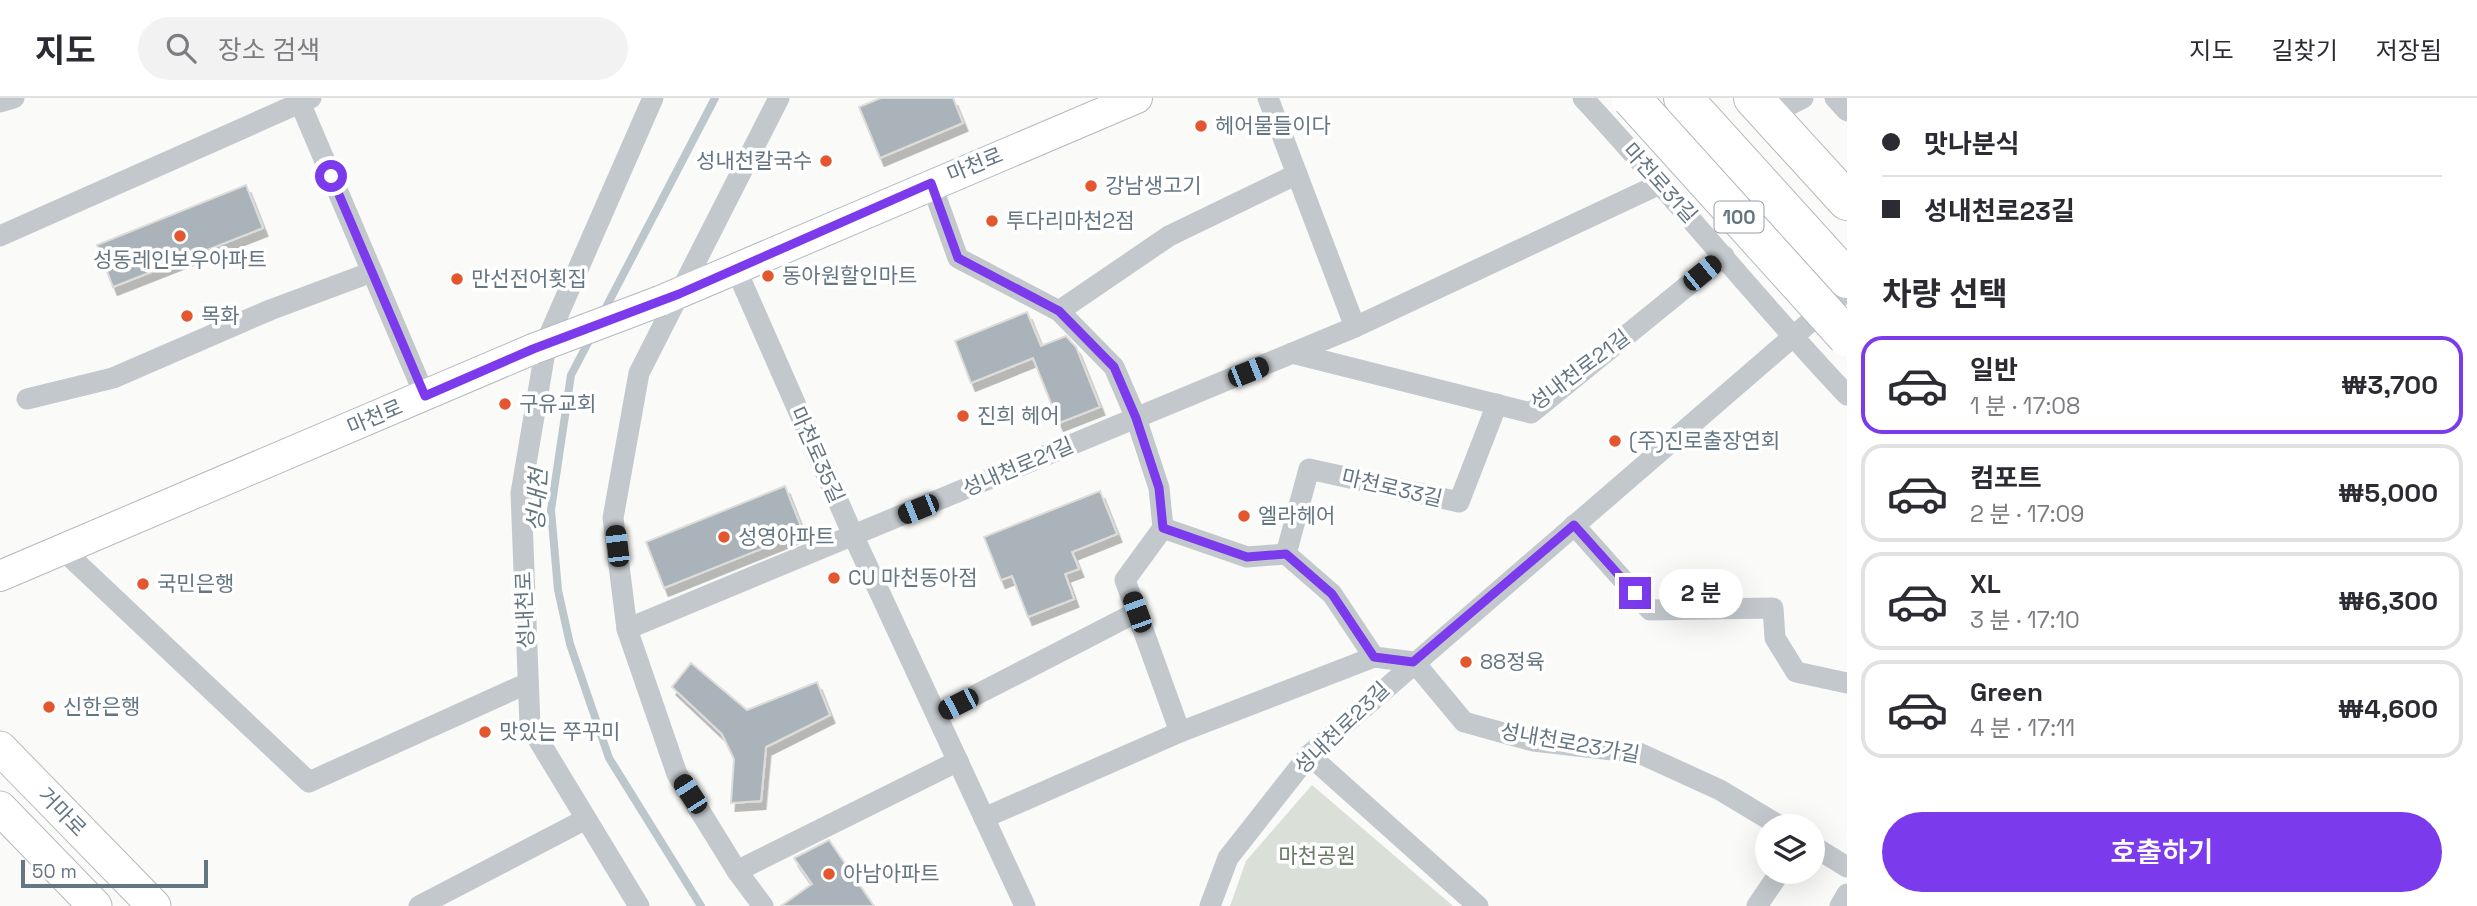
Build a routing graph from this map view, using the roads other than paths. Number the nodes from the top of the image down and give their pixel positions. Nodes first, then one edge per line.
1 (15, 98) edge
2 (653, 98) edge
3 (779, 98) edge
4 (1137, 98) edge
5 (1268, 98) edge
6 (1583, 98) edge
7 (1631, 98) edge
8 (1683, 98) edge
9 (1803, 98) edge
10 (1835, 98) edge
11 (303, 100) edge
12 (0, 102) edge
13 (1765, 105) edge
14 (1847, 111) edge
15 (1297, 174) junction
16 (931, 183) junction
17 (1662, 183) junction
18 (1847, 201) edge
19 (0, 236) edge
20 (1724, 256) junction
21 (736, 269) junction
22 (372, 272) junction
23 (1847, 278) edge
24 (1847, 290) edge
25 (669, 297) junction
26 (1059, 311) junction
27 (1354, 327) junction
28 (1847, 337) edge
29 (1793, 338) junction
30 (1292, 353) junction
31 (1847, 395) edge
32 (425, 396) junction
33 (27, 399) dead end
34 (1497, 404) junction
35 (1136, 418) junction
36 (1574, 525) junction
37 (1163, 528) junction
38 (853, 536) junction
39 (62, 550) junction
40 (1286, 554) junction
41 (0, 576) edge
42 (1137, 612) junction
43 (627, 629) junction
44 (1374, 657) junction
45 (1413, 662) junction
46 (528, 682) junction
47 (1847, 683) edge
48 (937, 715) junction
49 (1180, 732) junction
50 (0, 748) edge
51 (1309, 755) junction
52 (958, 761) junction
53 (0, 808) edge
54 (1760, 814) edge
55 (984, 818) junction
56 (586, 819) junction
57 (1825, 853) edge
58 (1847, 867) edge
59 (737, 871) junction
60 (1772, 884) edge
61 (1847, 894) edge
62 (96, 906) edge
63 (154, 906) edge
64 (419, 906) edge
65 (639, 906) edge
66 (763, 906) edge
67 (1025, 906) edge
68 (1210, 906) edge
69 (1478, 906) edge
70 (1757, 906) edge
71 (1840, 906) edge

1 - 12 street
2 - 46 street, 성내천로
3 - 25 street
4 - 16 street, 마천로
5 - 15 street
6 - 17 street, 마천로31길
7 - 28 highway, 100, bridge
8 - 23 highway, 100
9 - 13 street
10 - 14 street
11 - 19 street
11 - 22 street
13 - 18 highway
15 - 26 street
15 - 27 street
16 - 21 street, 마천로
16 - 26 street
17 - 20 street, 마천로31길
17 - 27 street, 성내천로21길
20 - 29 street, 마천로31길
20 - 34 street, 성내천로21길
21 - 25 street, 마천로
21 - 38 street, 마천로35길
22 - 32 street
22 - 33 street
24 - 29 street, 성내천로23길
25 - 32 street, 마천로, bridge
25 - 43 street
26 - 35 street
27 - 30 street, 성내천로21길
29 - 31 street, 마천로31길
29 - 36 street, 성내천로23길
30 - 34 street, 성내천로21길
30 - 35 street, 성내천로21길
32 - 39 street, 마천로
34 - 40 street, 마천로33길
35 - 37 street
35 - 38 street, 성내천로21길
36 - 45 street, 성내천로23길
36 - 47 street
37 - 40 street
37 - 42 street
38 - 43 street, 성내천로21길
38 - 48 street, 마천로35길
39 - 41 street, 마천로
39 - 46 street
40 - 44 street
42 - 48 street
42 - 49 street
43 - 59 street
44 - 45 street
44 - 49 street
45 - 51 street, 성내천로23길
45 - 54 street, 성내천로23가길
46 - 56 street, 성내천로
48 - 52 street, 마천로35길
49 - 55 street
50 - 63 main road, 거마로
51 - 68 street, 성내천로23길
51 - 69 street
52 - 55 street, 마천로35길
52 - 59 street
53 - 62 main road, 거마로
55 - 67 street, 마천로35길
56 - 64 street
56 - 65 street, 성내천로
57 - 58 street
59 - 66 street
60 - 70 street
61 - 71 street

